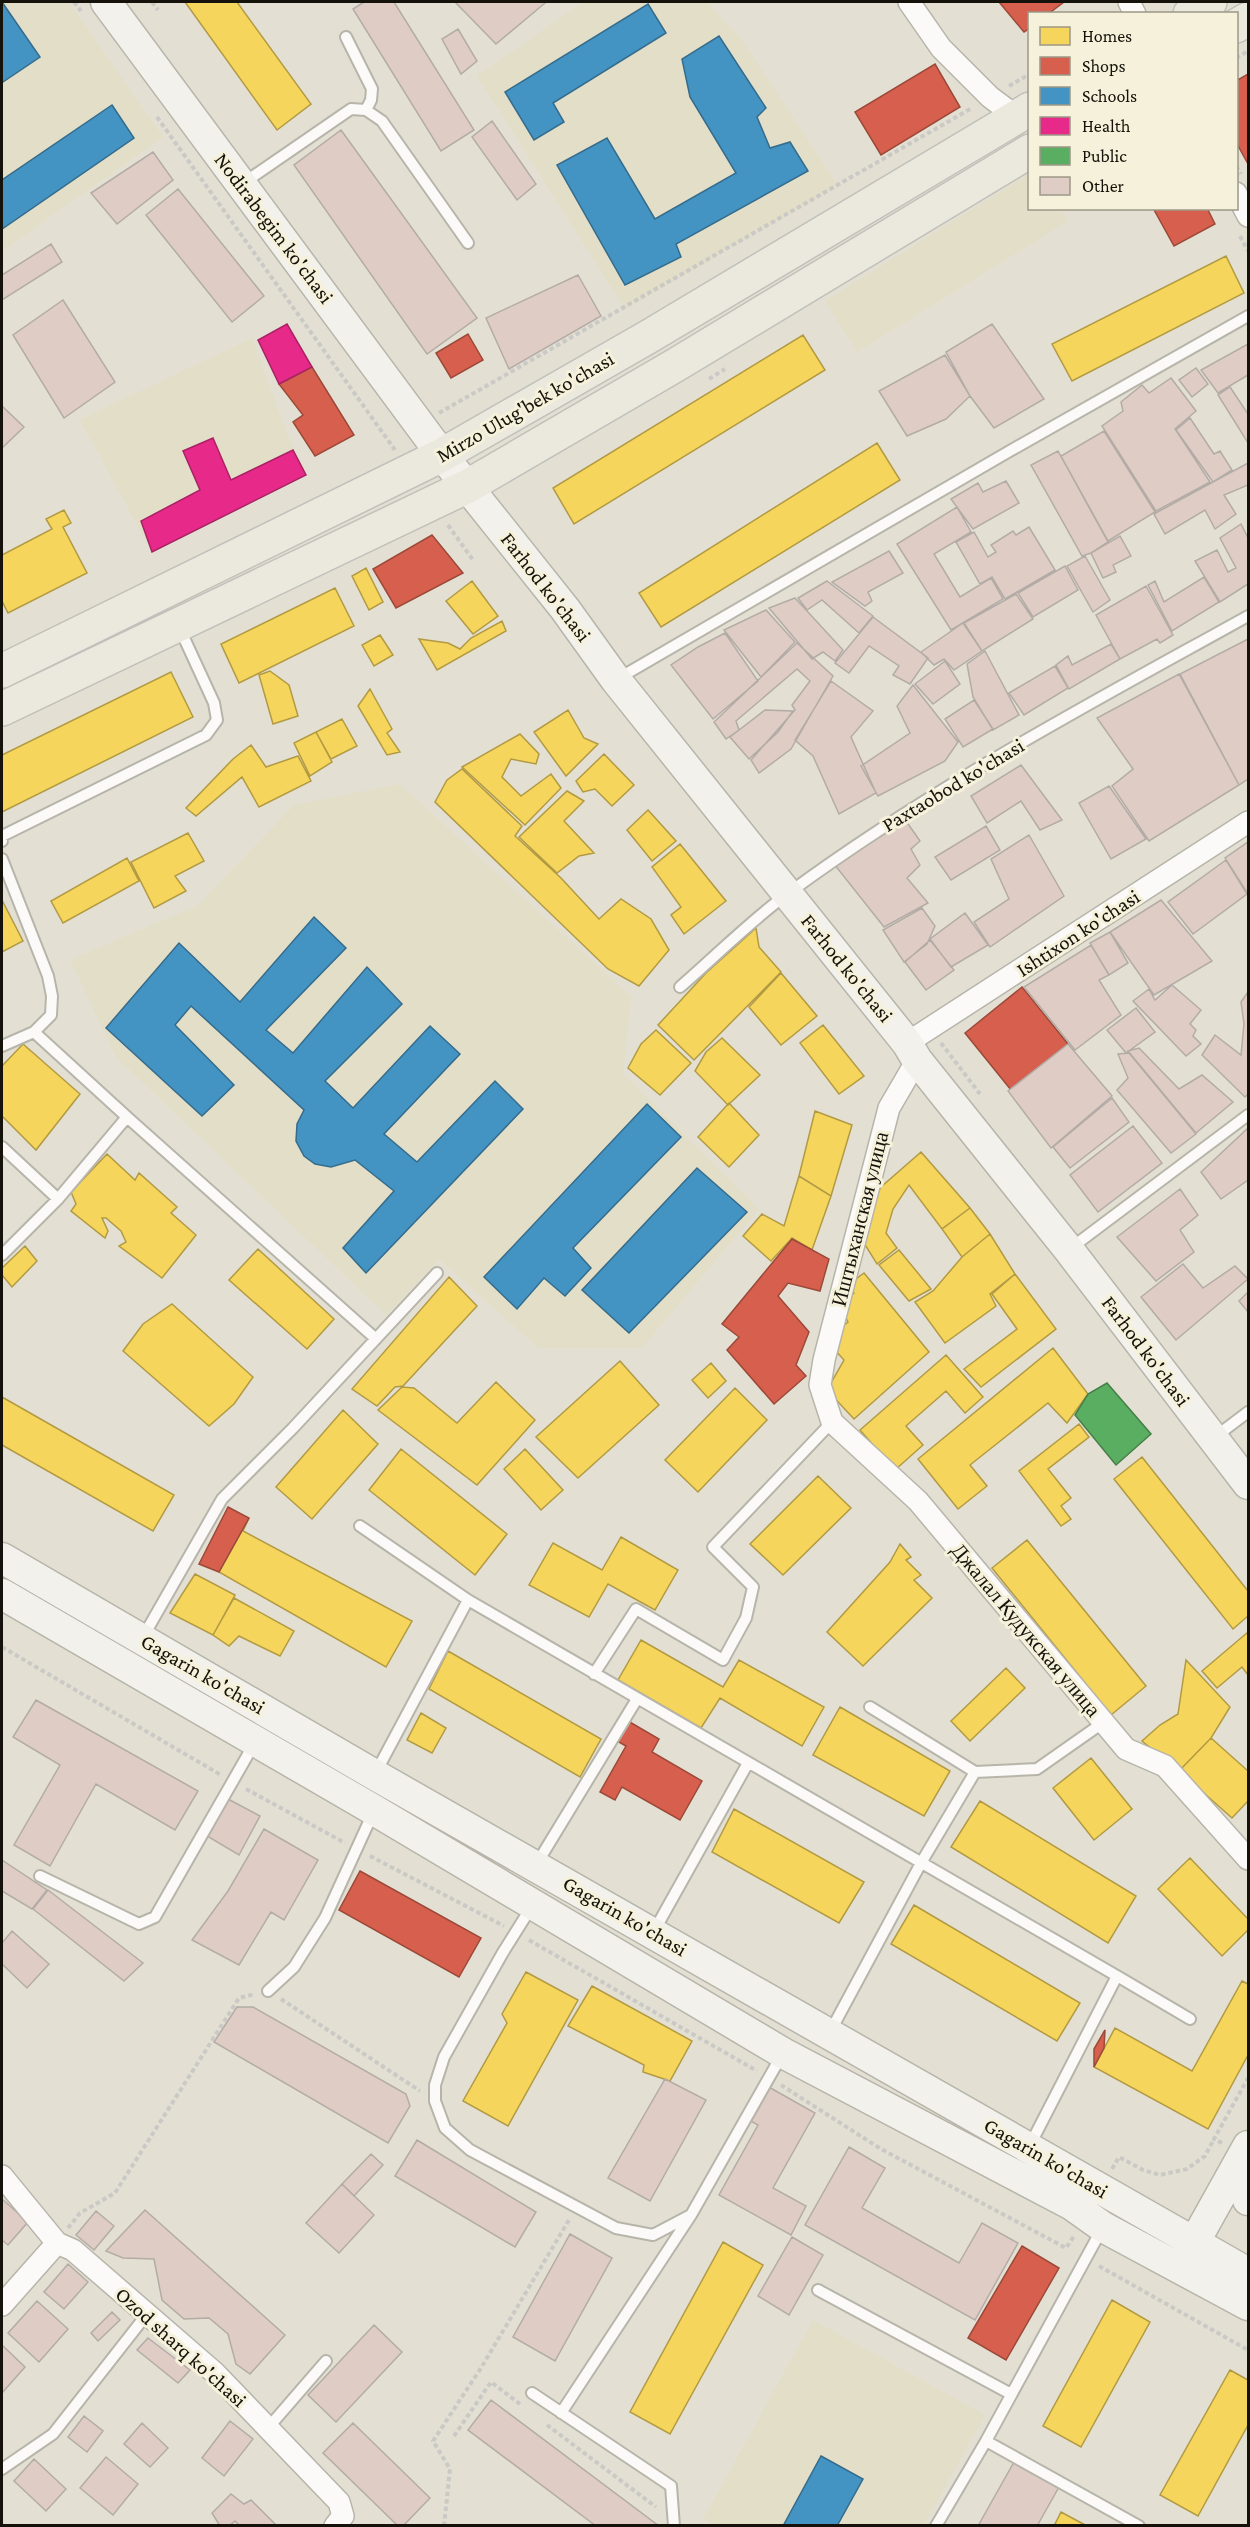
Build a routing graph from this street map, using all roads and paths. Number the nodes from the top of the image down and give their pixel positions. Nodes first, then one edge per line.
1 (74, 2) edge
2 (152, 2) edge
3 (909, 2) edge
4 (1210, 2) edge
5 (158, 10) dead end
6 (97, 11) edge
7 (1193, 12) edge
8 (346, 37) dead end
9 (1028, 75) edge
10 (990, 97) junction
11 (150, 107) dead end
12 (366, 110) junction
13 (1023, 113) edge
14 (1028, 153) edge
15 (242, 185) junction
16 (1238, 198) edge
17 (1248, 216) edge
18 (468, 243) dead end
19 (1248, 316) edge
20 (419, 424) junction
21 (442, 455) junction
22 (410, 471) junction
23 (468, 486) junction
24 (432, 503) junction
25 (473, 560) dead end
26 (1248, 616) edge
27 (177, 624) junction
28 (2, 671) edge
29 (616, 680) junction
30 (2, 709) edge
31 (1248, 822) edge
32 (2, 836) edge
33 (2, 841) edge
34 (2, 859) edge
35 (787, 893) junction
36 (680, 987) dead end
37 (34, 1032) junction
38 (2, 1046) edge
39 (912, 1052) junction
40 (1248, 1115) edge
41 (127, 1117) junction
42 (2, 1147) edge
43 (58, 1199) junction
44 (1069, 1250) junction
45 (2, 1255) edge
46 (437, 1273) dead end
47 (376, 1339) junction
48 (820, 1385) joint
49 (1248, 1412) edge
50 (832, 1422) junction
51 (1213, 1439) junction
52 (1248, 1484) edge
53 (360, 1526) dead end
54 (2, 1558) edge
55 (2, 1594) edge
56 (468, 1600) junction
57 (142, 1638) junction
58 (594, 1674) junction
59 (637, 1699) junction
60 (870, 1707) dead end
61 (1104, 1722) junction
62 (255, 1741) junction
63 (748, 1763) junction
64 (975, 1772) junction
65 (375, 1775) junction
66 (374, 1809) junction
67 (1248, 1859) edge
68 (921, 1863) junction
69 (536, 1865) junction
70 (40, 1876) dead end
71 (533, 1904) junction
72 (653, 1933) junction
73 (1117, 1976) junction
74 (268, 1991) junction
75 (1190, 2019) dead end
76 (829, 2033) junction
77 (783, 2053) junction
78 (1248, 2078) edge
79 (435, 2102) junction
80 (1028, 2148) junction
81 (1246, 2151) edge
82 (2, 2176) edge
83 (1248, 2200) edge
84 (577, 2207) junction
85 (691, 2214) junction
86 (1103, 2227) junction
87 (1194, 2241) junction
88 (57, 2243) junction
89 (1066, 2248) dead end
90 (1085, 2259) junction
91 (1180, 2270) junction
92 (1248, 2273) edge
93 (818, 2290) dead end
94 (2, 2305) edge
95 (1248, 2306) edge
96 (147, 2314) junction
97 (1248, 2350) edge
98 (326, 2361) dead end
99 (532, 2393) dead end
100 (1011, 2394) junction
101 (525, 2408) dead end
102 (561, 2413) junction
103 (542, 2421) dead end
104 (268, 2428) junction
105 (454, 2436) dead end
106 (986, 2441) junction
107 (2, 2469) edge
108 (344, 2522) edge
109 (674, 2523) edge
110 (444, 2526) edge
111 (936, 2526) edge
112 (1139, 2526) edge

1 - 6 path
2 - 5 path
3 - 10 street
4 - 7 main road
6 - 15 main road, Nodirabegim ko'chasi
8 - 12 lane
9 - 10 path
10 - 13 street
10 - 20 path
11 - 22 path
12 - 15 lane
12 - 18 lane
13 - 21 main road, Mirzo Ulug'bek ko'chasi
14 - 23 main road, Mirzo Ulug'bek ko'chasi
15 - 20 main road, Nodirabegim ko'chasi
16 - 17 street
19 - 29 lane
20 - 21 main road, Nodirabegim ko'chasi
21 - 22 main road, Mirzo Ulug'bek ko'chasi
21 - 23 main road, Farhod ko'chasi
22 - 28 main road, Mirzo Ulug'bek ko'chasi
23 - 24 main road, Mirzo Ulug'bek ko'chasi
23 - 29 main road, Farhod ko'chasi
24 - 25 path
24 - 27 main road, Mirzo Ulug'bek ko'chasi
26 - 35 lane, Paxtaobod ko'chasi
27 - 30 main road, Mirzo Ulug'bek ko'chasi
27 - 32 lane
29 - 35 main road, Farhod ko'chasi
31 - 39 street, Ishtixon ko'chasi
32 - 33 lane
34 - 37 lane
35 - 36 lane, Paxtaobod ko'chasi
35 - 39 main road, Farhod ko'chasi
37 - 38 lane
37 - 41 lane
39 - 44 main road, Farhod ko'chasi
39 - 48 street, Иштыханская улица
40 - 44 lane
41 - 43 lane
41 - 47 lane
42 - 43 lane
43 - 45 lane
44 - 51 main road, Farhod ko'chasi
46 - 47 lane
47 - 57 lane
48 - 50 street, Джалал Кудукская улица
49 - 51 lane
50 - 58 lane
50 - 61 street, Джалал Кудукская улица
51 - 52 main road, Farhod ko'chasi
53 - 56 lane
54 - 57 main road, Gagarin ko'chasi
55 - 62 main road, Gagarin ko'chasi
56 - 58 lane
56 - 65 lane
57 - 65 main road, Gagarin ko'chasi
58 - 59 lane
59 - 63 lane
59 - 69 lane
60 - 64 lane
61 - 64 lane
61 - 67 street, Джалал Кудукская улица
62 - 66 main road, Gagarin ko'chasi
62 - 70 lane
63 - 68 lane
63 - 72 lane
64 - 68 lane
65 - 69 main road, Gagarin ko'chasi
66 - 71 main road, Gagarin ko'chasi
66 - 74 lane
68 - 73 lane
68 - 76 lane
69 - 72 main road, Gagarin ko'chasi
71 - 77 main road, Gagarin ko'chasi
71 - 79 lane
72 - 76 main road, Gagarin ko'chasi
73 - 75 lane
73 - 80 lane
74 - 79 path
74 - 88 path
76 - 80 main road, Gagarin ko'chasi
77 - 85 lane
77 - 86 main road, Gagarin ko'chasi
78 - 81 path
79 - 84 lane
80 - 87 main road, Gagarin ko'chasi
81 - 83 main road
81 - 87 main road
82 - 88 street, Ozod sharq ko'chasi
84 - 85 lane
84 - 110 path
85 - 102 lane
86 - 90 lane
86 - 91 main road, Gagarin ko'chasi
87 - 91 main road
87 - 92 main road, Gagarin ko'chasi
88 - 94 street
88 - 96 street, Ozod sharq ko'chasi
89 - 90 path
90 - 97 path
90 - 100 lane
91 - 95 main road, Gagarin ko'chasi
93 - 100 lane
96 - 104 street, Ozod sharq ko'chasi
96 - 107 lane
98 - 104 lane
99 - 102 lane
100 - 106 lane
101 - 105 path
102 - 109 lane
103 - 109 path
104 - 108 street, Ozod sharq ko'chasi
106 - 111 lane
106 - 112 lane

